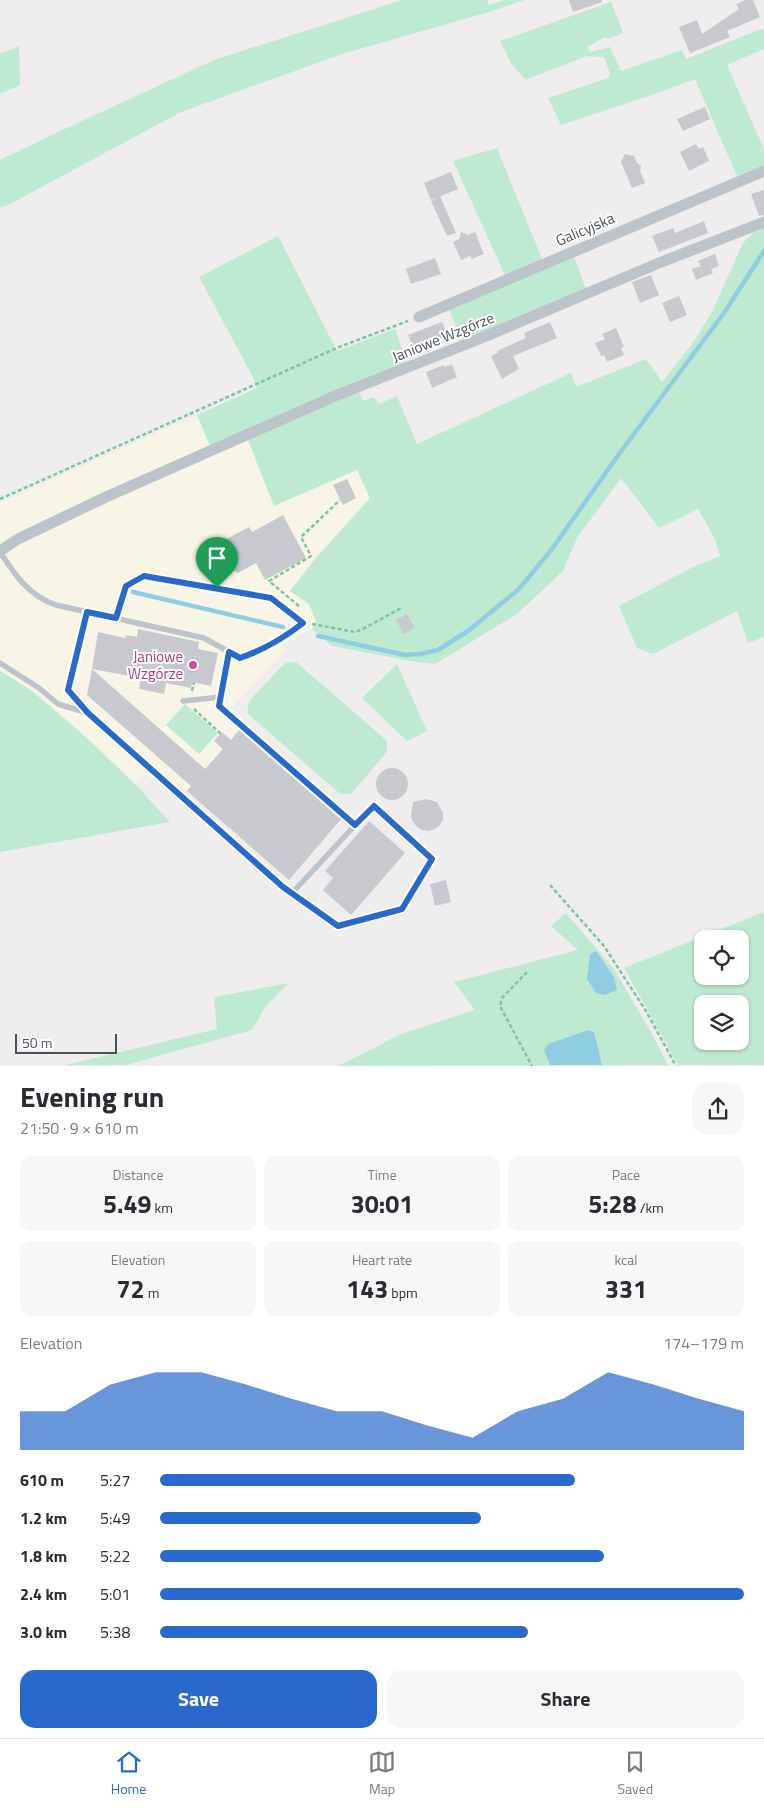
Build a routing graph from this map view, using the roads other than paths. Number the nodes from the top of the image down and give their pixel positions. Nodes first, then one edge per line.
1 (764, 171) edge
2 (764, 222) edge
3 (419, 317) road end
4 (0, 552) edge
5 (208, 558) dead end
6 (87, 612) junction
7 (229, 652) junction
8 (0, 663) edge
9 (221, 697) junction
10 (183, 701) dead end
11 (88, 713) junction
12 (355, 825) junction
13 (292, 893) junction

1 - 3 street, Galicyjska
2 - 4 street, Janiowe Wzgórze
4 - 6 lane
5 - 7 lane
6 - 7 lane
6 - 11 lane
7 - 9 lane
8 - 11 lane
9 - 10 lane
9 - 12 lane
11 - 13 lane
12 - 13 lane
12 - 13 lane

